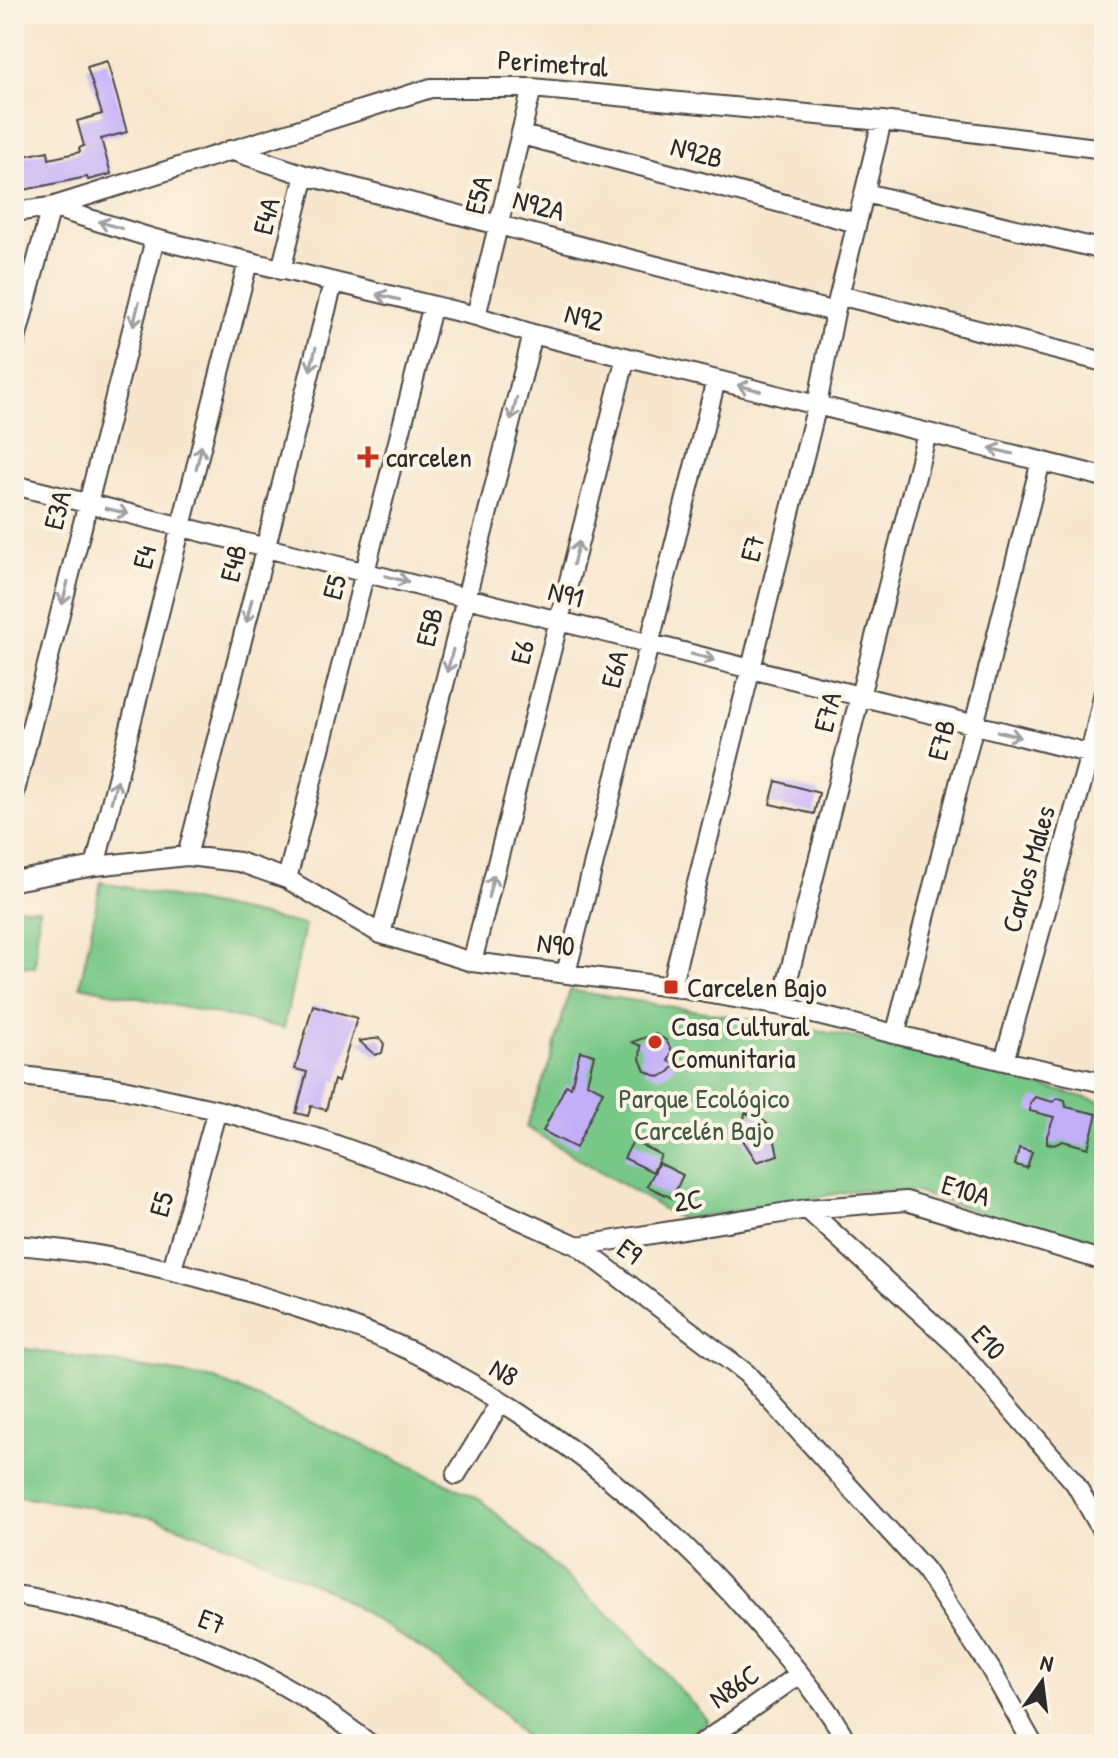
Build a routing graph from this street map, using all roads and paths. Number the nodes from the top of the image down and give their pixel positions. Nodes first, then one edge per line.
1 (532, 88) junction
2 (882, 121) junction
3 (522, 135) junction
4 (1104, 149) edge
5 (230, 150) junction
6 (305, 175) junction
7 (865, 193) junction
8 (51, 207) junction
9 (14, 212) edge
10 (500, 223) junction
11 (857, 223) junction
12 (155, 239) junction
13 (1104, 250) edge
14 (248, 262) junction
15 (281, 270) junction
16 (333, 283) junction
17 (837, 304) junction
18 (432, 308) junction
19 (476, 316) junction
20 (533, 334) junction
21 (14, 347) edge
22 (626, 357) junction
23 (1104, 362) edge
24 (716, 380) junction
25 (817, 405) junction
26 (927, 433) junction
27 (1041, 461) junction
28 (1104, 477) edge
29 (14, 485) edge
30 (88, 504) junction
31 (181, 527) junction
32 (265, 548) junction
33 (367, 571) junction
34 (466, 598) junction
35 (558, 621) junction
36 (649, 644) junction
37 (750, 669) junction
38 (1104, 692) edge
39 (860, 696) junction
40 (974, 725) junction
41 (1097, 756) edge
42 (14, 795) edge
43 (187, 856) junction
44 (95, 866) junction
45 (287, 879) junction
46 (14, 881) edge
47 (381, 934) junction
48 (472, 962) junction
49 (566, 973) junction
50 (671, 987) junction
51 (781, 1006) junction
52 (896, 1032) junction
53 (1004, 1061) junction
54 (14, 1075) edge
55 (1104, 1083) edge
56 (217, 1110) junction
57 (807, 1209) junction
58 (14, 1245) edge
59 (578, 1246) junction
60 (1104, 1261) edge
61 (172, 1269) junction
62 (501, 1402) junction
63 (456, 1475) dead end
64 (1104, 1534) edge
65 (14, 1595) edge
66 (800, 1674) junction
67 (370, 1744) edge
68 (701, 1744) edge
69 (848, 1744) edge
70 (1033, 1744) edge

1 - 2 street, Perimetral
1 - 3 street, E5A
1 - 5 street, Perimetral
2 - 4 street, Perimetral
2 - 7 street, E7
3 - 10 street, E5A
3 - 11 street, N92B
5 - 6 street, N92A
5 - 8 street, Perimetral
6 - 10 street, N92A
6 - 15 street, E4A
7 - 11 street, E7
7 - 13 street
8 - 9 street, Perimetral
12 -> 8 street, N92
8 - 21 street
10 - 17 street, N92A
10 - 19 street, E5A
11 - 17 street, E7
12 - 14 street, N92
12 -> 30 street, E3A
14 - 15 street, N92
31 -> 14 street, E4
15 - 16 street, N92
18 -> 16 street, N92
16 -> 32 street, E4B
17 - 23 street, N92A
17 - 25 street, E7
18 - 19 street, N92
18 - 33 street, E5
19 - 20 street, N92
20 - 22 street, N92
20 -> 34 street, E5B
22 - 24 street, N92
35 -> 22 street, E6
25 -> 24 street, N92
24 - 36 street, E6A
25 - 26 street, N92
25 - 37 street, E7
27 -> 26 street, N92
26 - 39 street, E7A
27 - 28 street, N92
27 - 40 street, E7B
29 - 30 street, N91
30 -> 31 street, N91
30 -> 42 street, E3A
31 - 32 street, N91
44 -> 31 street, E4
32 - 33 street, N91
32 -> 43 street, E4B
33 -> 34 street, N91
33 - 45 street, E5
34 - 35 street, N91
34 -> 47 street, E5B
35 - 36 street, N91
48 -> 35 street, E6
36 -> 37 street, N91
36 - 49 street, E6A
37 - 39 street, N91
37 - 50 street, E7
38 - 41 street, Carlos Males
39 - 40 street, N91
39 - 51 street, E7A
40 -> 41 street, N91
40 - 52 street, E7B
41 - 53 street, Carlos Males
43 - 44 street, N90
43 - 45 street, N90
44 - 46 street, N90
45 - 47 street, N90
47 - 48 street, N90
48 - 49 street, N90
49 - 50 street, N90
50 - 51 street, N90
51 - 52 street, N90
52 - 53 street, N90
53 - 55 street, N90
54 - 56 street, E9
56 - 59 street, E9
56 - 61 street, E5
57 - 59 street, 2C
57 - 60 street, E10A
57 - 64 street, E10
58 - 61 street, N8
59 - 70 street, E9
61 - 62 street, N8
62 - 63 street
62 - 66 street, N8
65 - 67 street, E7
66 - 68 street, N86C
66 - 69 street, N8

